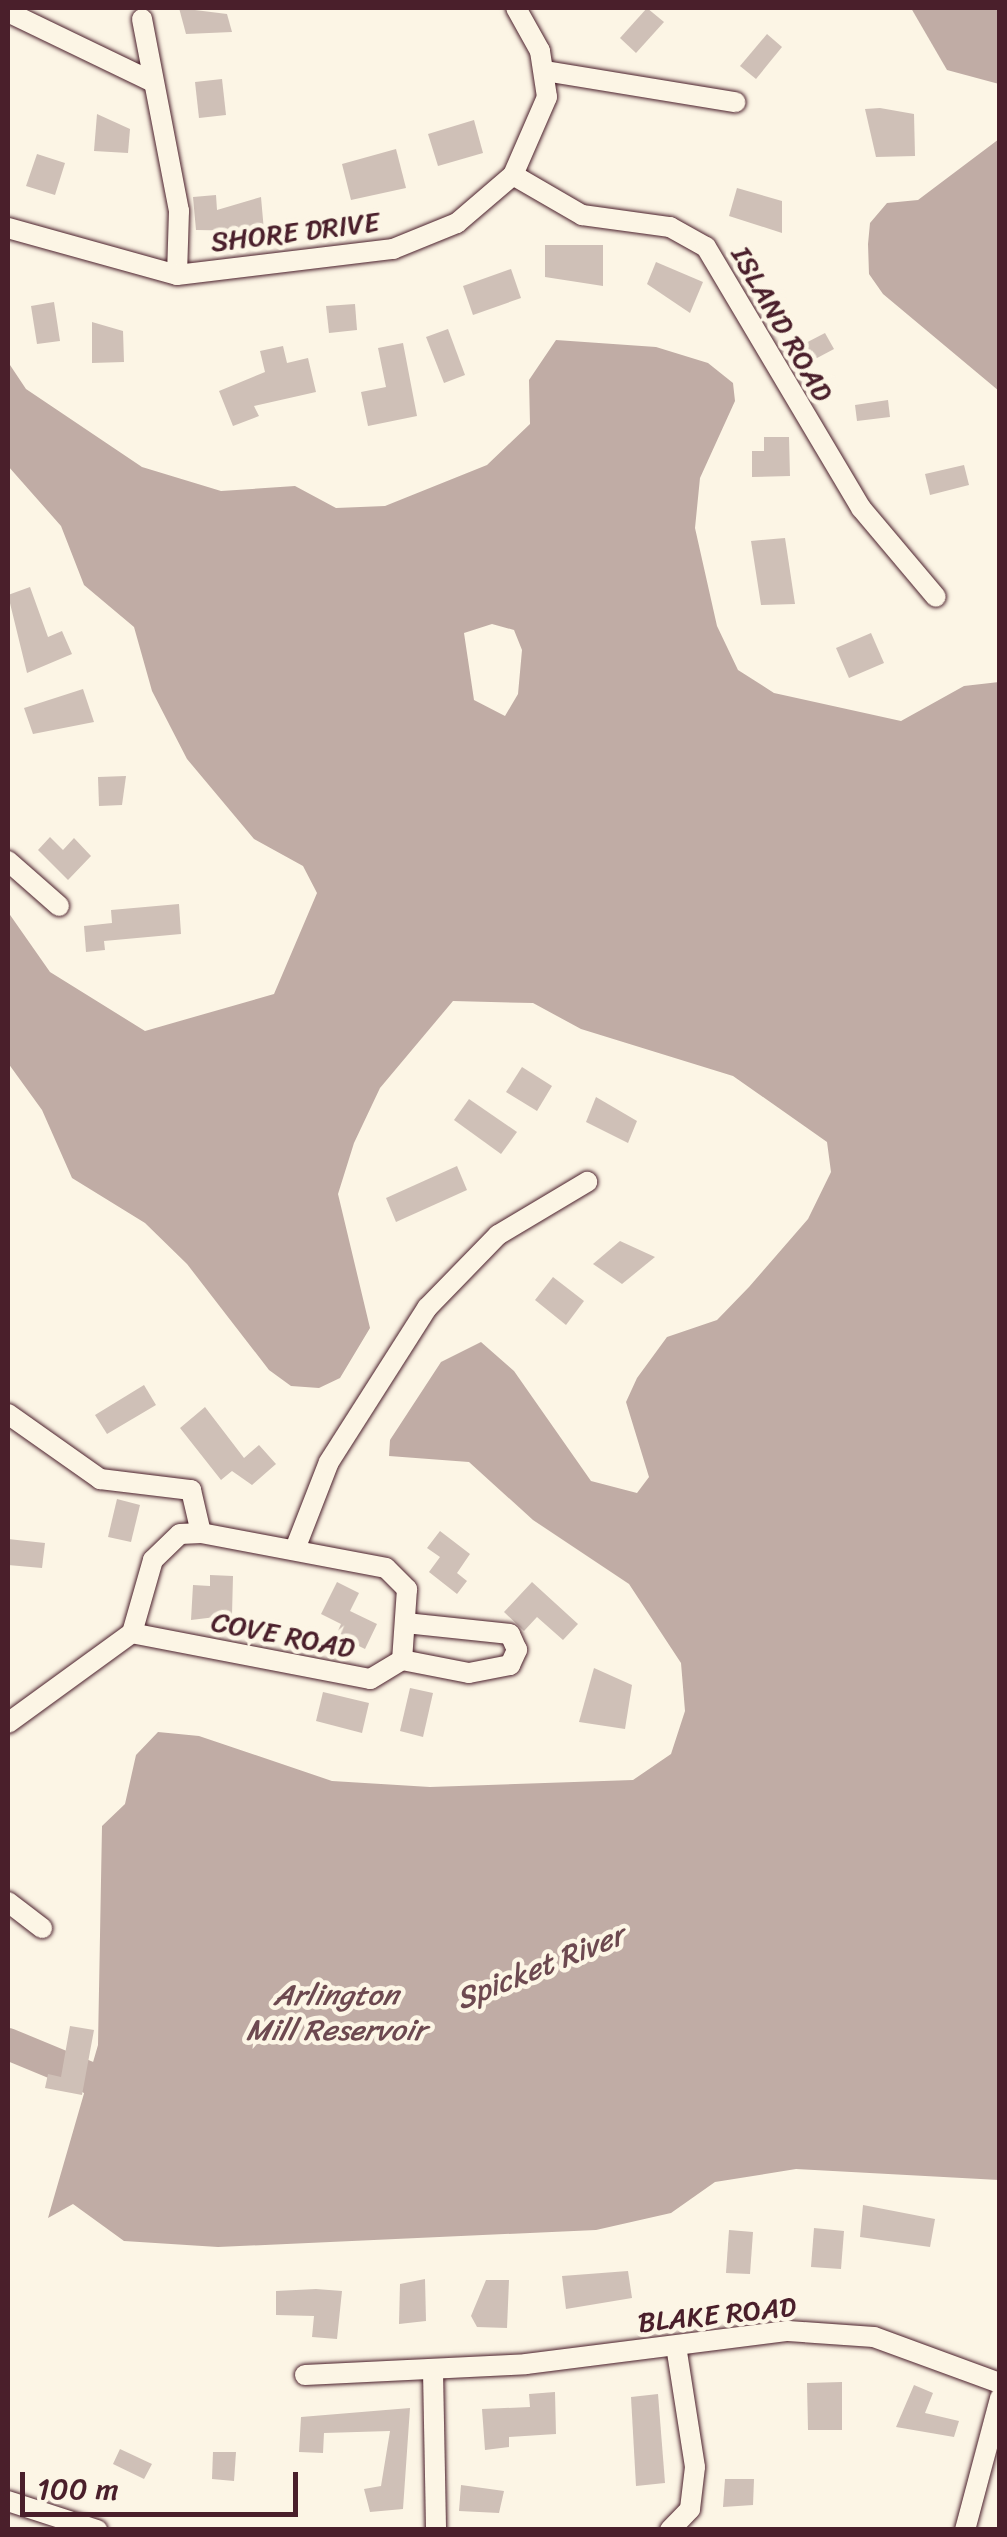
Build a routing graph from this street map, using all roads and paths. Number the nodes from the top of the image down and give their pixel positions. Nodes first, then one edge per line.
1 (516, 8) edge
2 (8, 12) edge
3 (142, 19) dead end
4 (545, 71) junction
5 (151, 81) junction
6 (736, 102) dead end
7 (513, 175) junction
8 (8, 228) edge
9 (177, 275) junction
10 (936, 597) dead end
11 (8, 861) edge
12 (59, 906) dead end
13 (579, 1184) dead end
14 (9, 1414) edge
15 (202, 1533) junction
16 (295, 1550) junction
17 (406, 1623) junction
18 (132, 1633) junction
19 (402, 1660) junction
20 (8, 1723) edge
21 (8, 1902) edge
22 (42, 1928) dead end
23 (676, 2346) junction
24 (433, 2370) junction
25 (305, 2375) dead end
26 (1000, 2382) edge
27 (1000, 2398) edge
28 (8, 2500) edge
29 (50, 2523) edge
30 (674, 2528) edge
31 (96, 2530) edge
32 (436, 2530) edge
33 (965, 2530) edge

1 - 4 street
2 - 5 street
3 - 5 street
4 - 6 street
4 - 7 street, SHORE DRIVE
5 - 9 street
7 - 9 street, SHORE DRIVE
7 - 10 street, ISLAND ROAD
8 - 9 street, SHORE DRIVE
11 - 12 street
13 - 16 street
14 - 15 street
15 - 16 street
15 - 18 street
16 - 17 street
17 - 19 street
17 - 19 street
18 - 19 street, COVE ROAD
18 - 20 street
21 - 22 street
23 - 24 street, BLAKE ROAD
23 - 26 street, BLAKE ROAD
23 - 30 street
24 - 25 street, BLAKE ROAD
24 - 32 street
27 - 33 street
28 - 29 street
29 - 31 street

